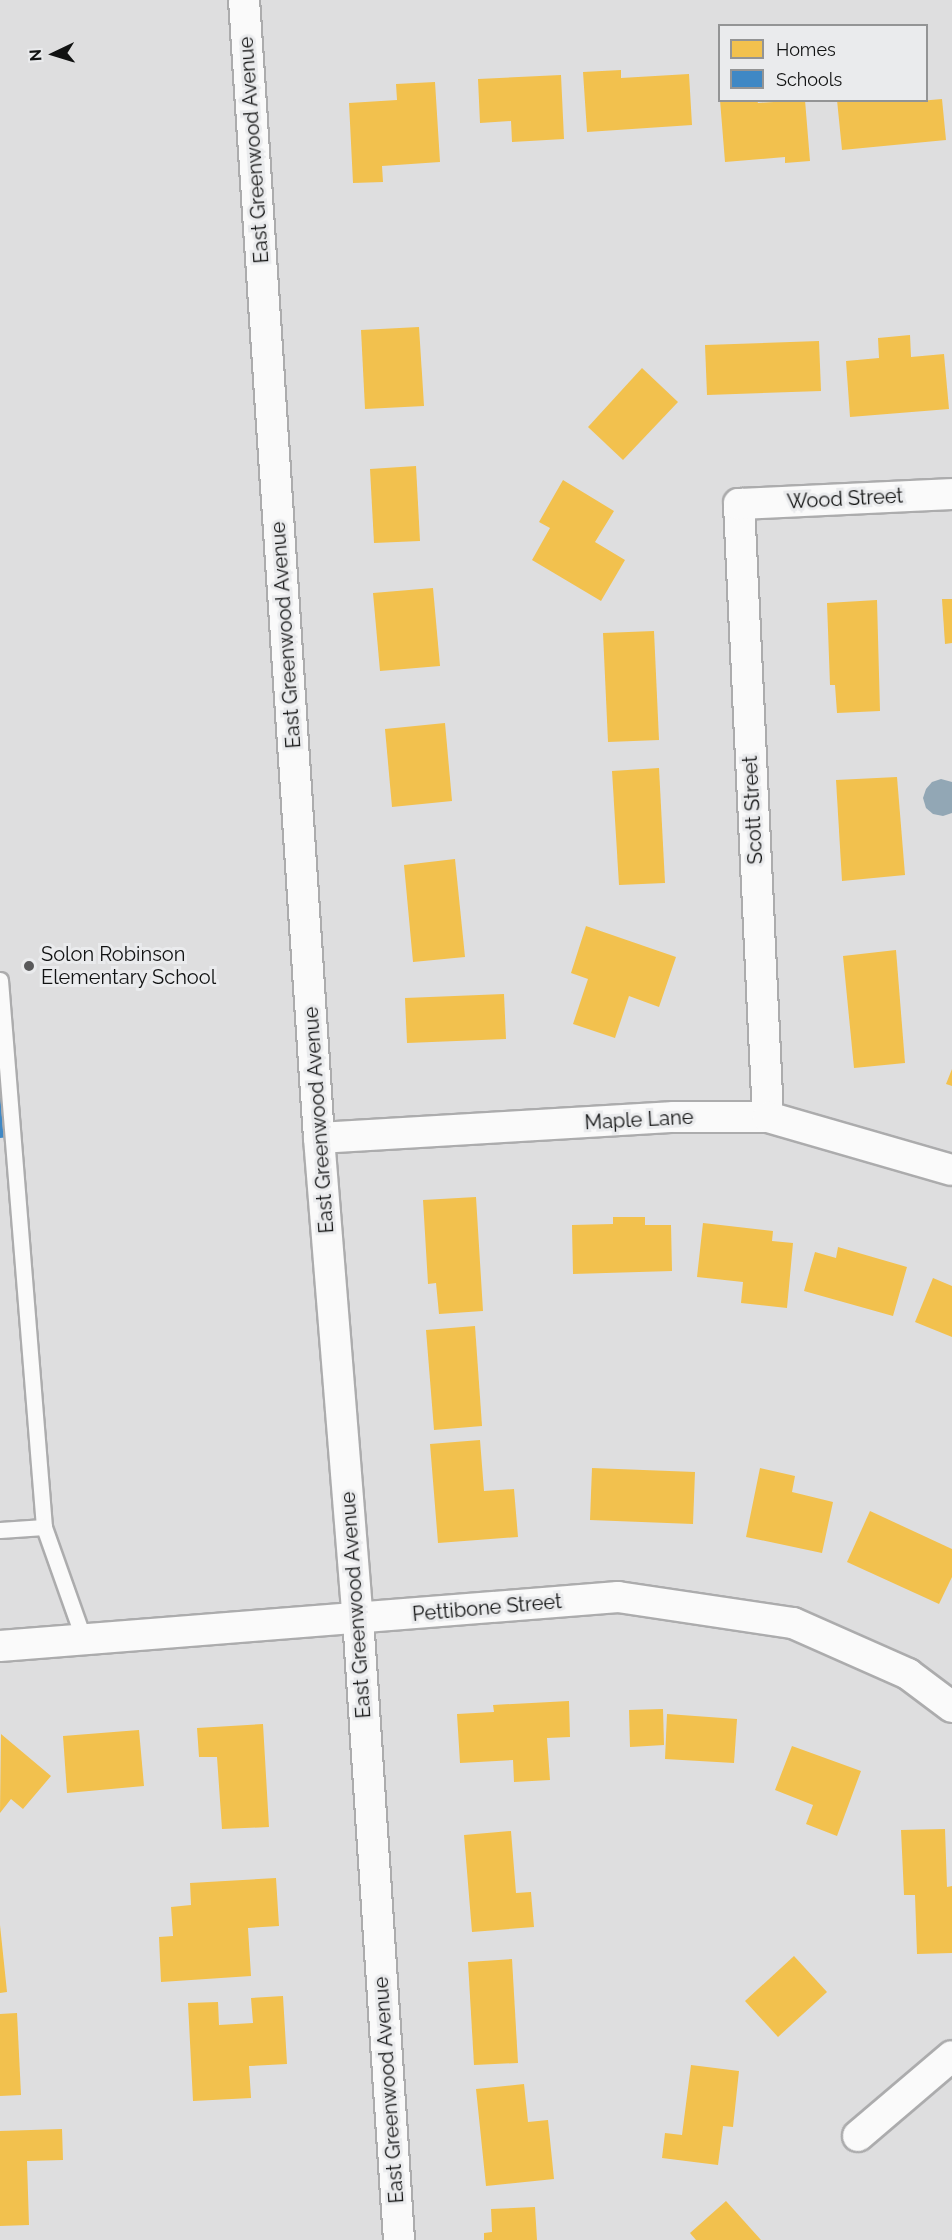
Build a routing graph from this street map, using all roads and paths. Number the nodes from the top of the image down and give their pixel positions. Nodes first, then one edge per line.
1 (244, 0) edge
2 (952, 494) edge
3 (739, 504) joint
4 (0, 980) edge
5 (768, 1117) junction
6 (319, 1138) junction
7 (952, 1170) edge
8 (44, 1527) junction
9 (0, 1530) edge
10 (358, 1618) junction
11 (84, 1640) junction
12 (0, 1646) edge
13 (952, 1707) edge
14 (952, 2056) edge
15 (858, 2136) dead end
16 (399, 2240) edge

1 - 6 street, East Greenwood Avenue
2 - 3 street, Wood Street
3 - 5 street, Scott Street
4 - 8 lane
5 - 6 street, Maple Lane
5 - 7 street, Maple Lane
6 - 10 street, East Greenwood Avenue
8 - 9 lane
8 - 11 lane
10 - 11 street, Pettibone Street
10 - 13 street, Pettibone Street
10 - 16 street, East Greenwood Avenue
11 - 12 street, Pettibone Street
14 - 15 street

